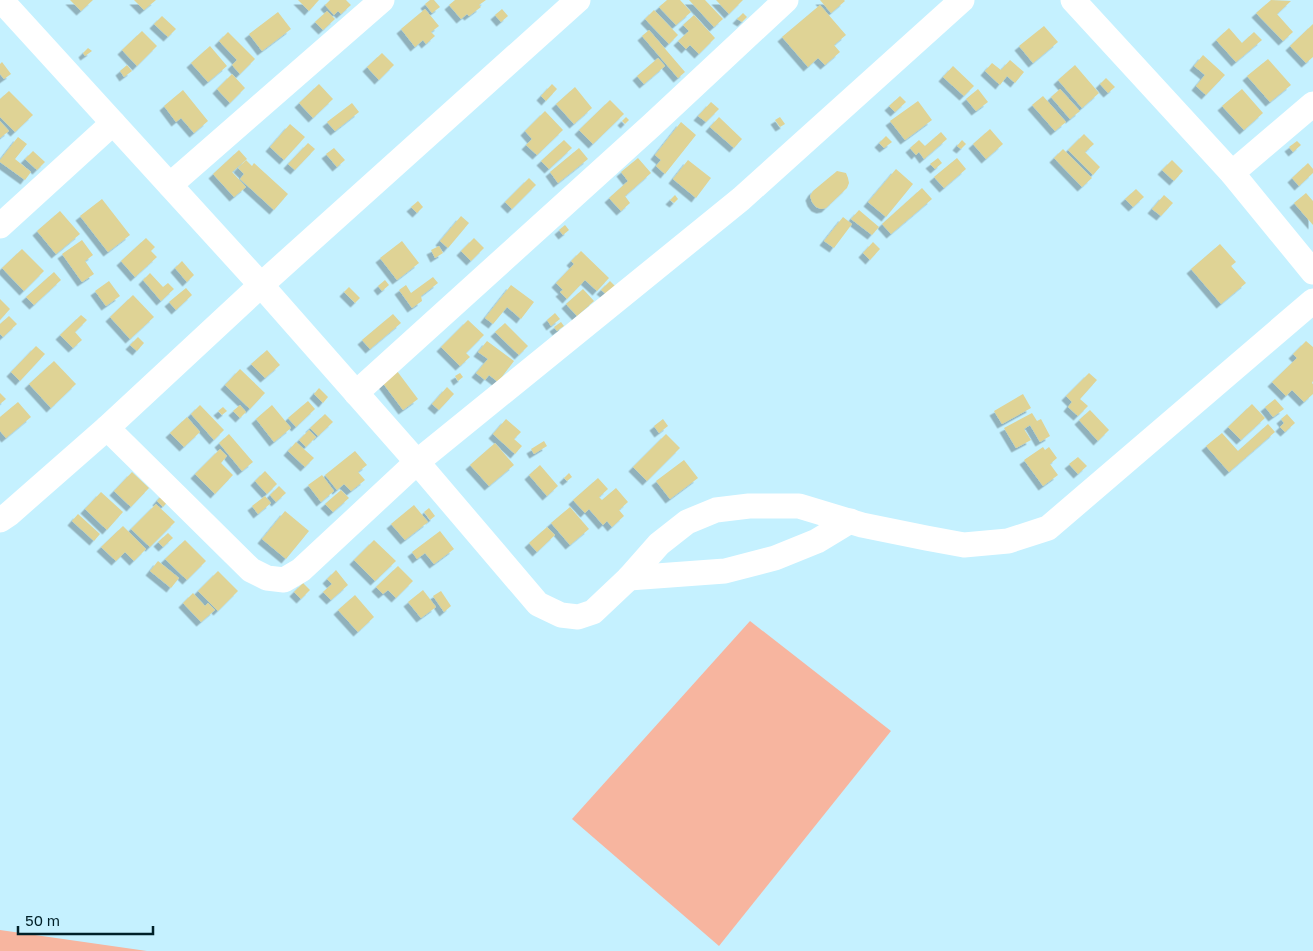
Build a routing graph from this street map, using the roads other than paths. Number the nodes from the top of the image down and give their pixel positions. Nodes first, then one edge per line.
1 (1, 0) edge
2 (382, 0) edge
3 (578, 0) edge
4 (786, 0) edge
5 (962, 0) edge
6 (1072, 0) edge
7 (1313, 104) edge
8 (114, 123) junction
9 (1232, 173) junction
10 (170, 185) junction
11 (0, 226) edge
12 (1313, 272) edge
13 (261, 285) junction
14 (1313, 301) edge
15 (356, 393) junction
16 (107, 428) junction
17 (417, 462) junction
18 (0, 520) edge
19 (850, 521) junction
20 (629, 578) junction

1 - 8 street
2 - 10 street
3 - 13 street
4 - 15 street
5 - 17 street
6 - 9 street
7 - 9 street
8 - 10 street
8 - 11 street
9 - 12 street
10 - 13 street
13 - 15 street
13 - 16 street
14 - 19 street
15 - 17 street
16 - 17 street
16 - 18 street
17 - 20 street
19 - 20 street
19 - 20 street

